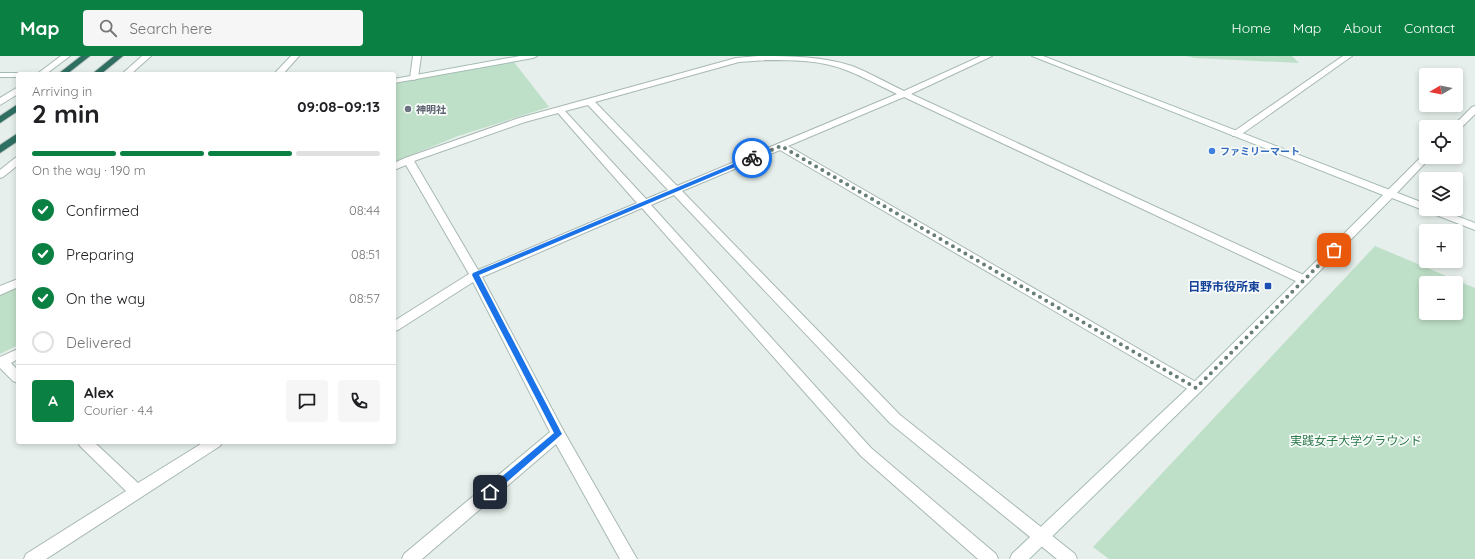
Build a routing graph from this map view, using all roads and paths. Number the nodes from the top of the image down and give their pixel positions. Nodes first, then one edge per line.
1 (66, 56) edge
2 (86, 56) edge
3 (119, 56) edge
4 (147, 56) edge
5 (295, 56) edge
6 (417, 56) edge
7 (533, 56) edge
8 (988, 56) edge
9 (1036, 56) edge
10 (1348, 56) edge
11 (517, 58) edge
12 (44, 72) edge
13 (65, 72) edge
14 (99, 72) edge
15 (128, 72) edge
16 (280, 72) edge
17 (0, 75) edge
18 (16, 75) edge
19 (414, 78) junction
20 (396, 81) edge
21 (16, 91) edge
22 (906, 93) junction
23 (589, 101) junction
24 (0, 102) edge
25 (16, 108) edge
26 (559, 109) junction
27 (1475, 109) edge
28 (0, 120) edge
29 (1463, 121) edge
30 (1236, 134) junction
31 (16, 138) edge
32 (781, 146) junction
33 (0, 150) edge
34 (408, 160) junction
35 (16, 162) edge
36 (1419, 164) edge
37 (396, 166) edge
38 (0, 175) edge
39 (675, 191) junction
40 (1390, 194) junction
41 (643, 204) junction
42 (1419, 205) edge
43 (1447, 216) edge
44 (1475, 227) edge
45 (475, 275) junction
46 (1304, 280) junction
47 (16, 284) edge
48 (0, 291) edge
49 (396, 326) edge
50 (16, 355) edge
51 (1, 362) edge
52 (16, 376) edge
53 (1196, 388) junction
54 (558, 434) junction
55 (87, 444) edge
56 (212, 444) edge
57 (138, 492) junction
58 (1041, 537) junction
59 (32, 559) edge
60 (410, 559) edge
61 (629, 559) edge
62 (990, 559) edge
63 (1018, 559) edge
64 (1069, 559) edge

1 - 12 street
2 - 13 highway
3 - 14 highway
4 - 15 street
5 - 16 street
6 - 19 street
7 - 11 street
8 - 22 street
9 - 30 street
10 - 30 street
11 - 19 street
17 - 18 street
19 - 20 street
21 - 24 street
22 - 23 street
22 - 32 street
22 - 46 street
23 - 26 street
23 - 39 street
25 - 28 highway
26 - 34 street
26 - 41 street
27 - 29 street
30 - 40 street
31 - 33 highway
32 - 39 street
32 - 53 street
34 - 37 street
34 - 45 street
35 - 38 street
36 - 40 street
39 - 41 street
39 - 58 street
40 - 42 street
40 - 46 street
41 - 45 street
41 - 62 street
43 - 44 street
45 - 49 street
45 - 54 street
46 - 53 street
47 - 48 street
50 - 51 street
51 - 52 street
53 - 58 street
54 - 60 street
54 - 61 street
55 - 57 street
56 - 57 street
57 - 59 street
58 - 63 street
58 - 64 street

